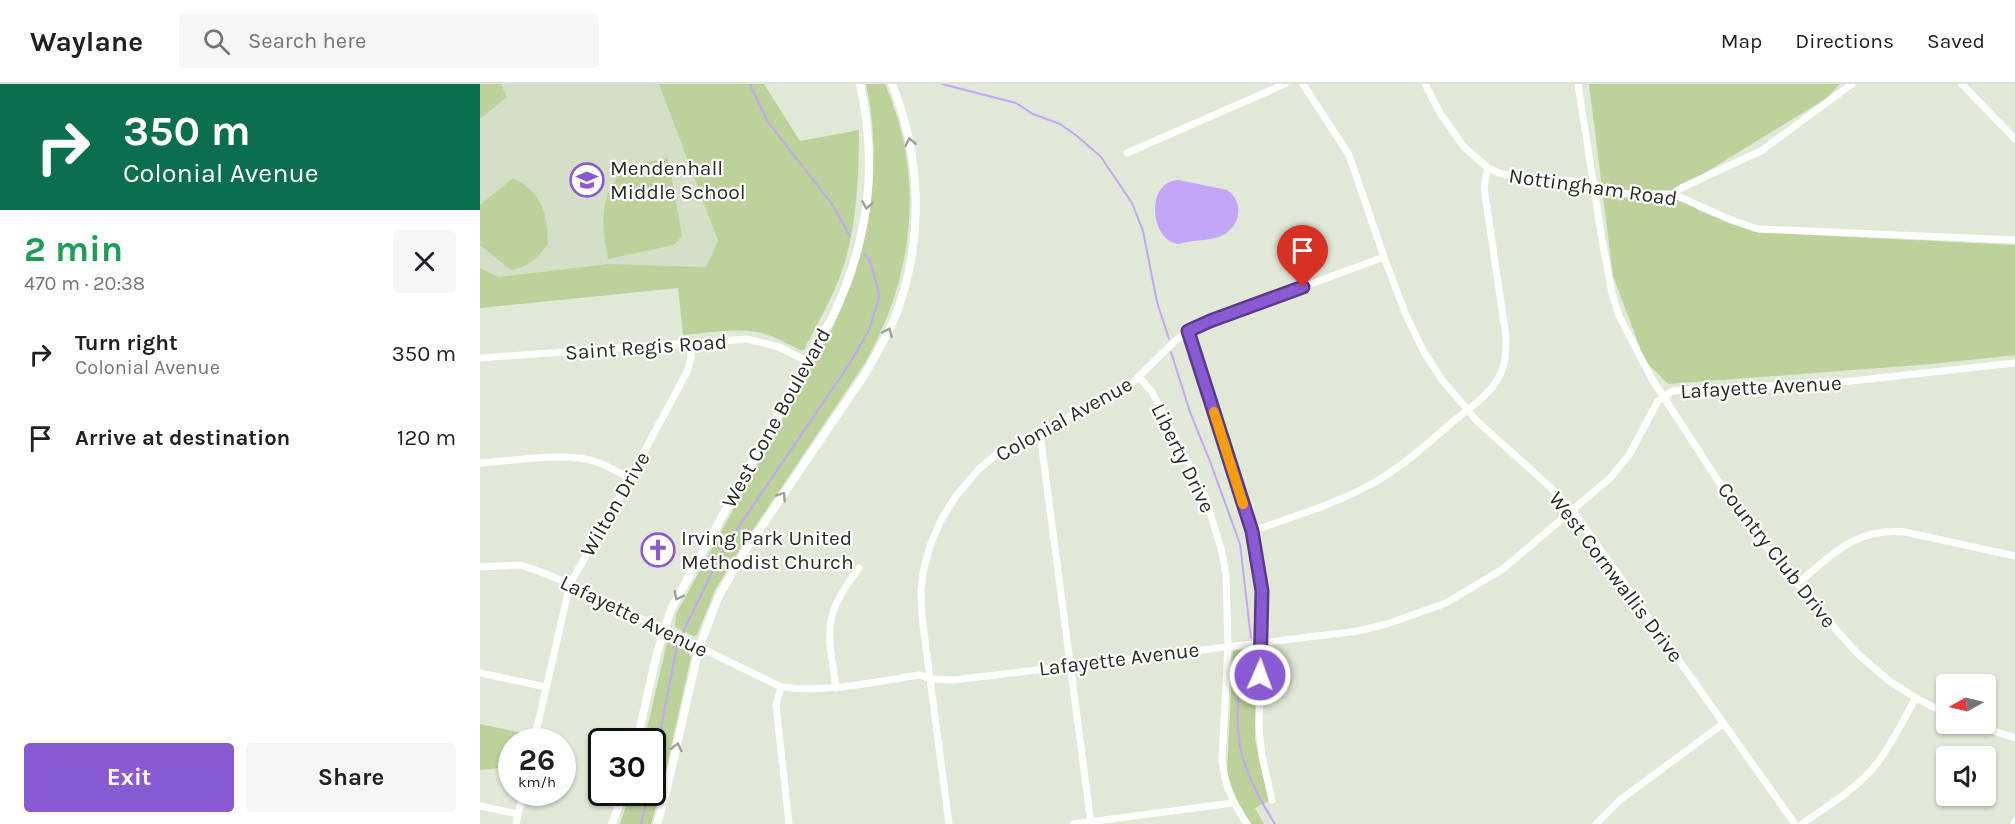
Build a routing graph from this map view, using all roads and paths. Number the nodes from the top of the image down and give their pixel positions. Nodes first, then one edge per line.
1 (860, 84) edge
2 (892, 84) edge
3 (1285, 84) edge
4 (1303, 84) edge
5 (1425, 84) edge
6 (1578, 84) edge
7 (1852, 84) edge
8 (1962, 84) edge
9 (2015, 139) edge
10 (1127, 153) dead end
11 (1488, 168) junction
12 (1593, 188) junction
13 (1672, 194) junction
14 (2015, 240) edge
15 (1384, 257) junction
16 (1188, 331) junction
17 (690, 343) junction
18 (480, 358) edge
19 (807, 361) junction
20 (2015, 363) edge
21 (1139, 377) junction
22 (1664, 396) junction
23 (1467, 411) junction
24 (1040, 433) junction
25 (480, 463) edge
26 (630, 478) junction
27 (1573, 511) junction
28 (1252, 531) junction
29 (2015, 556) edge
30 (480, 567) edge
31 (859, 568) dead end
32 (570, 584) junction
33 (1797, 584) junction
34 (663, 630) junction
35 (1261, 643) junction
36 (1228, 646) junction
37 (699, 648) junction
38 (1070, 665) junction
39 (480, 673) edge
40 (931, 678) junction
41 (546, 687) junction
42 (781, 687) junction
43 (836, 688) junction
44 (1916, 698) junction
45 (1936, 708) edge
46 (1724, 723) junction
47 (537, 728) edge
48 (640, 728) edge
49 (1996, 732) edge
50 (2015, 738) edge
51 (1272, 800) dead end
52 (1233, 803) junction
53 (480, 806) edge
54 (520, 806) edge
55 (619, 806) edge
56 (518, 814) junction
57 (1091, 823) edge
58 (516, 824) edge
59 (612, 824) edge
60 (657, 824) edge
61 (789, 824) edge
62 (949, 824) edge
63 (1073, 824) edge
64 (1247, 824) edge
65 (1596, 824) edge
66 (1795, 824) edge
67 (1802, 824) edge

1 -> 19 main road, West Cone Boulevard
37 -> 2 main road, West Cone Boulevard
3 - 10 street
4 - 15 street, West Cornwallis Drive
5 - 11 street, Nottingham Road
6 - 12 street, Country Club Drive
7 - 13 street
8 - 9 street
11 - 12 street, Nottingham Road
11 - 23 street
12 - 13 street, Nottingham Road
12 - 22 street, Country Club Drive
13 - 14 street, Nottingham Road
15 - 16 street, Colonial Avenue
15 - 23 street, West Cornwallis Drive
16 - 21 street, Colonial Avenue
16 - 28 street
17 - 18 street, Saint Regis Road
17 - 19 street, Saint Regis Road
17 - 26 street, Wilton Drive
19 -> 34 main road, West Cone Boulevard
20 - 22 street, Lafayette Avenue
21 - 24 street, Colonial Avenue
21 - 36 street, Liberty Drive
22 - 27 street, Lafayette Avenue
22 - 33 street, Country Club Drive
23 - 27 street, West Cornwallis Drive
23 - 28 street
24 - 38 street
24 - 40 street, Colonial Avenue
25 - 26 street
26 - 32 street, Wilton Drive
27 - 35 street, Lafayette Avenue
27 - 46 street, West Cornwallis Drive
28 - 35 street
29 - 33 street
30 - 32 street, Lafayette Avenue
31 - 43 street
32 - 34 street, Lafayette Avenue
32 - 41 street, Wilton Drive
33 - 44 street, Country Club Drive
34 - 37 street, Lafayette Avenue
34 - 48 main road, West Cone Boulevard
35 - 36 street, Lafayette Avenue
35 - 51 street
36 - 38 street, Lafayette Avenue
36 - 52 street, Liberty Drive
37 - 42 street, Lafayette Avenue
60 -> 37 main road, West Cone Boulevard
38 - 40 street, Lafayette Avenue
38 - 57 street
39 - 41 street
40 - 43 street, Lafayette Avenue
40 - 62 street, Colonial Avenue
41 - 47 street, Wilton Drive
42 - 43 street, Lafayette Avenue
42 - 61 street
44 - 45 street, Country Club Drive
44 - 67 street
46 - 65 street
46 - 66 street, West Cornwallis Drive
49 - 50 street
52 - 57 street
52 - 64 street, Liberty Drive
53 - 56 street
54 - 56 street
55 - 59 main road
56 - 58 street
57 - 63 street

